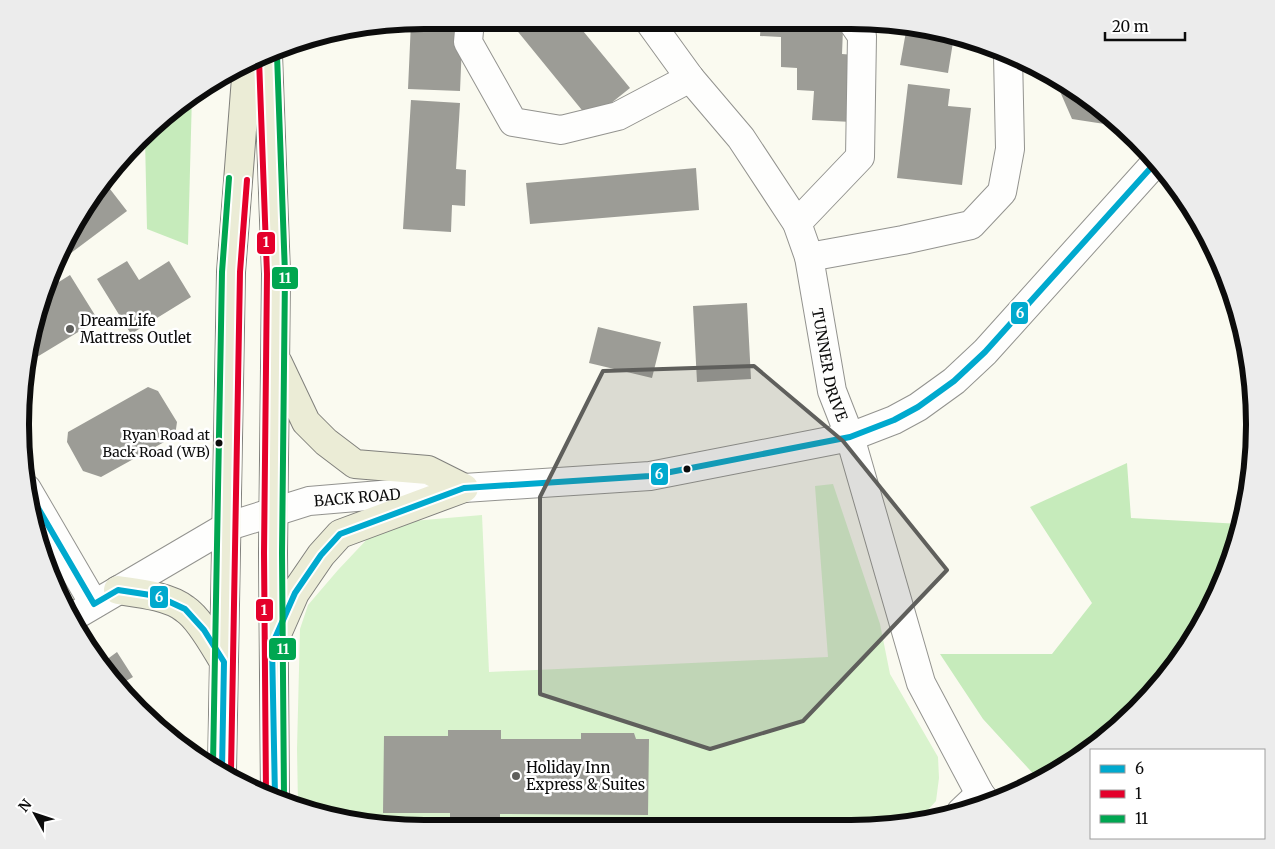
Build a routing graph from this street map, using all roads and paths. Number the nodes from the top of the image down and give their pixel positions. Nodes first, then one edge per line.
1 (469, 29) edge
2 (655, 29) edge
3 (857, 29) edge
4 (268, 61) edge
5 (1008, 62) edge
6 (247, 71) edge
7 (690, 78) junction
8 (1151, 168) edge
9 (797, 223) junction
10 (809, 257) junction
11 (275, 357) junction
12 (850, 437) junction
13 (464, 488) junction
14 (37, 506) edge
15 (273, 512) junction
16 (226, 527) junction
17 (118, 590) junction
18 (94, 604) junction
19 (78, 614) edge
20 (272, 645) junction
21 (224, 662) junction
22 (222, 764) edge
23 (274, 790) edge
24 (975, 800) edge

1 - 7 street
2 - 7 street, TUNNER DRIVE
3 - 9 street
4 - 11 main road
5 - 10 street
6 - 16 main road
7 - 9 street, TUNNER DRIVE
8 - 12 street, BACK ROAD
9 - 10 street, TUNNER DRIVE
10 - 12 street, TUNNER DRIVE
11 - 13 main road
11 - 15 main road
12 - 13 street, BACK ROAD
12 - 24 street, TUNNER DRIVE
13 - 15 street, BACK ROAD
13 - 20 main road
14 - 18 street
15 - 16 street, BACK ROAD
15 - 20 main road
16 - 17 street, BACK ROAD
16 - 21 main road
17 - 18 street, BACK ROAD
17 - 21 main road
18 - 19 street, BACK ROAD
20 - 23 main road
21 - 22 main road

